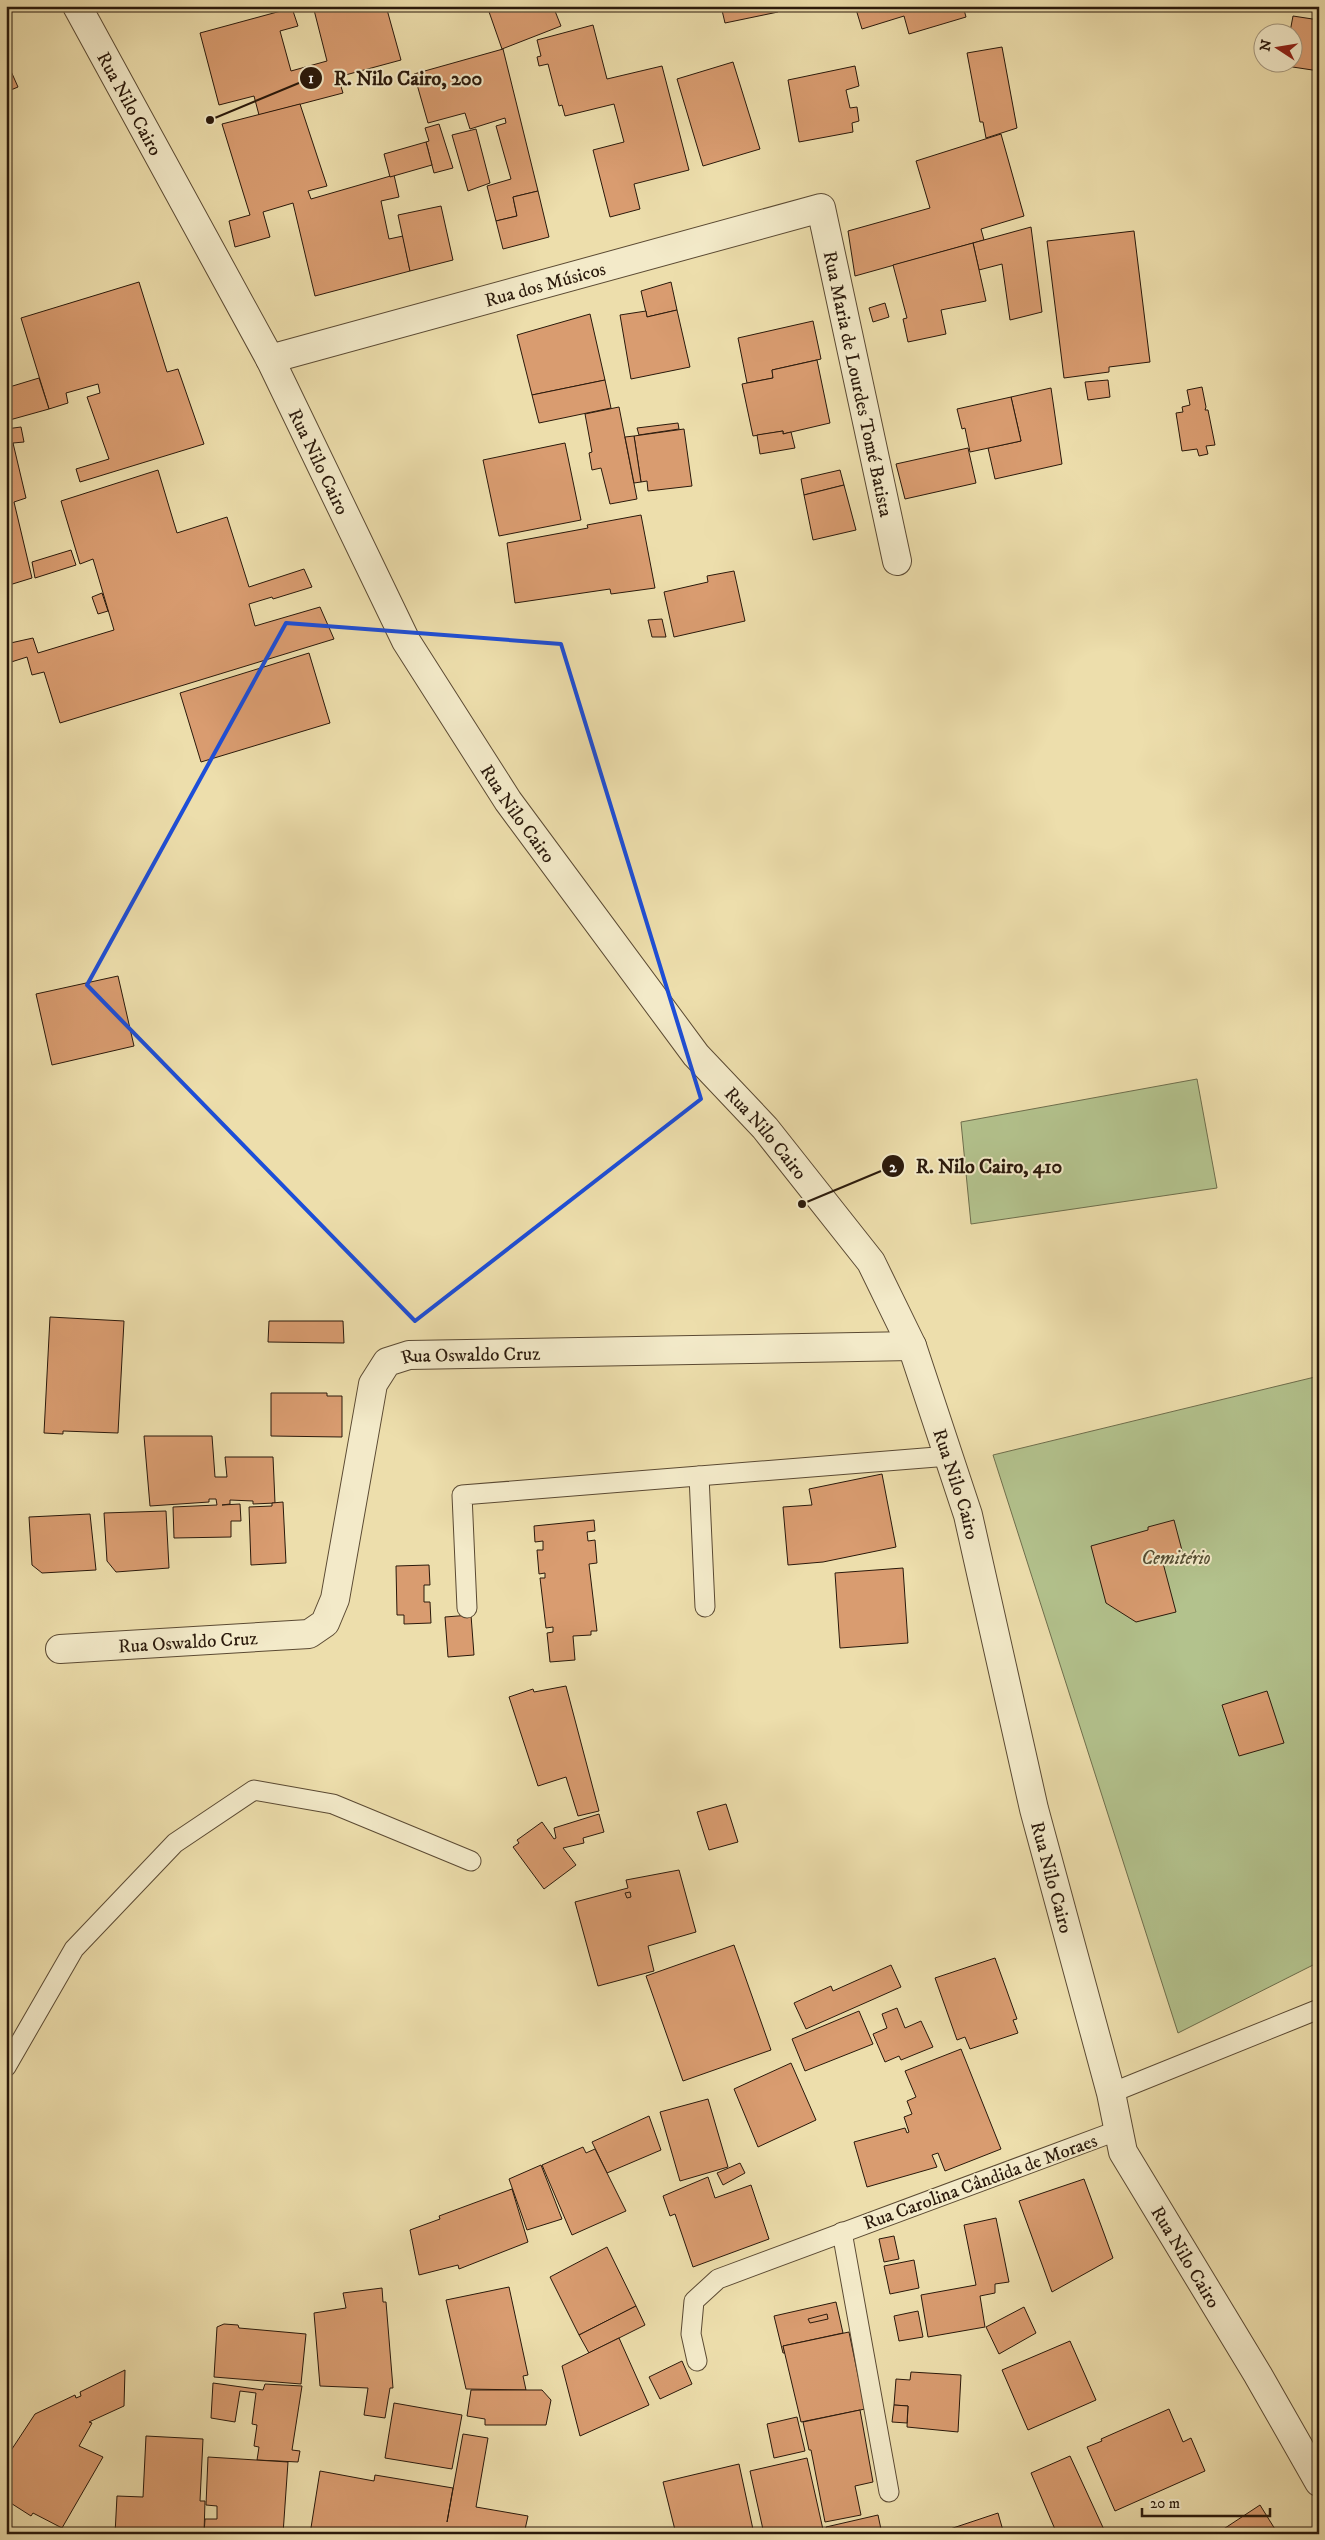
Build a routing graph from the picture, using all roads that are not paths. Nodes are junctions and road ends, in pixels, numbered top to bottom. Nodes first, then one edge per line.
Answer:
1 (77, 6) edge
2 (821, 208) joint
3 (270, 359) junction
4 (897, 561) dead end
5 (912, 1346) junction
6 (949, 1456) junction
7 (699, 1476) junction
8 (705, 1607) dead end
9 (467, 1608) dead end
10 (60, 1649) dead end
11 (471, 1861) dead end
12 (1319, 2009) edge
13 (6, 2067) edge
14 (1111, 2093) junction
15 (1119, 2130) junction
16 (842, 2232) junction
17 (697, 2360) dead end
18 (1319, 2482) edge
19 (890, 2492) dead end

1 - 3 street, Rua Nilo Cairo
2 - 3 street, Rua dos Músicos
2 - 4 street, Rua Maria de Lourdes Tomé Batista
3 - 5 street, Rua Nilo Cairo
5 - 6 street, Rua Nilo Cairo
5 - 10 street, Rua Oswaldo Cruz
6 - 7 lane
6 - 14 street, Rua Nilo Cairo
7 - 8 lane
7 - 9 lane
11 - 13 lane
12 - 14 lane
14 - 15 street, Rua Nilo Cairo
15 - 16 lane, Rua Carolina Cândida de Moraes
15 - 18 street, Rua Nilo Cairo
16 - 17 lane, Rua Carolina Cândida de Moraes
16 - 19 lane, Rua Carolina Cândida de Moraes

